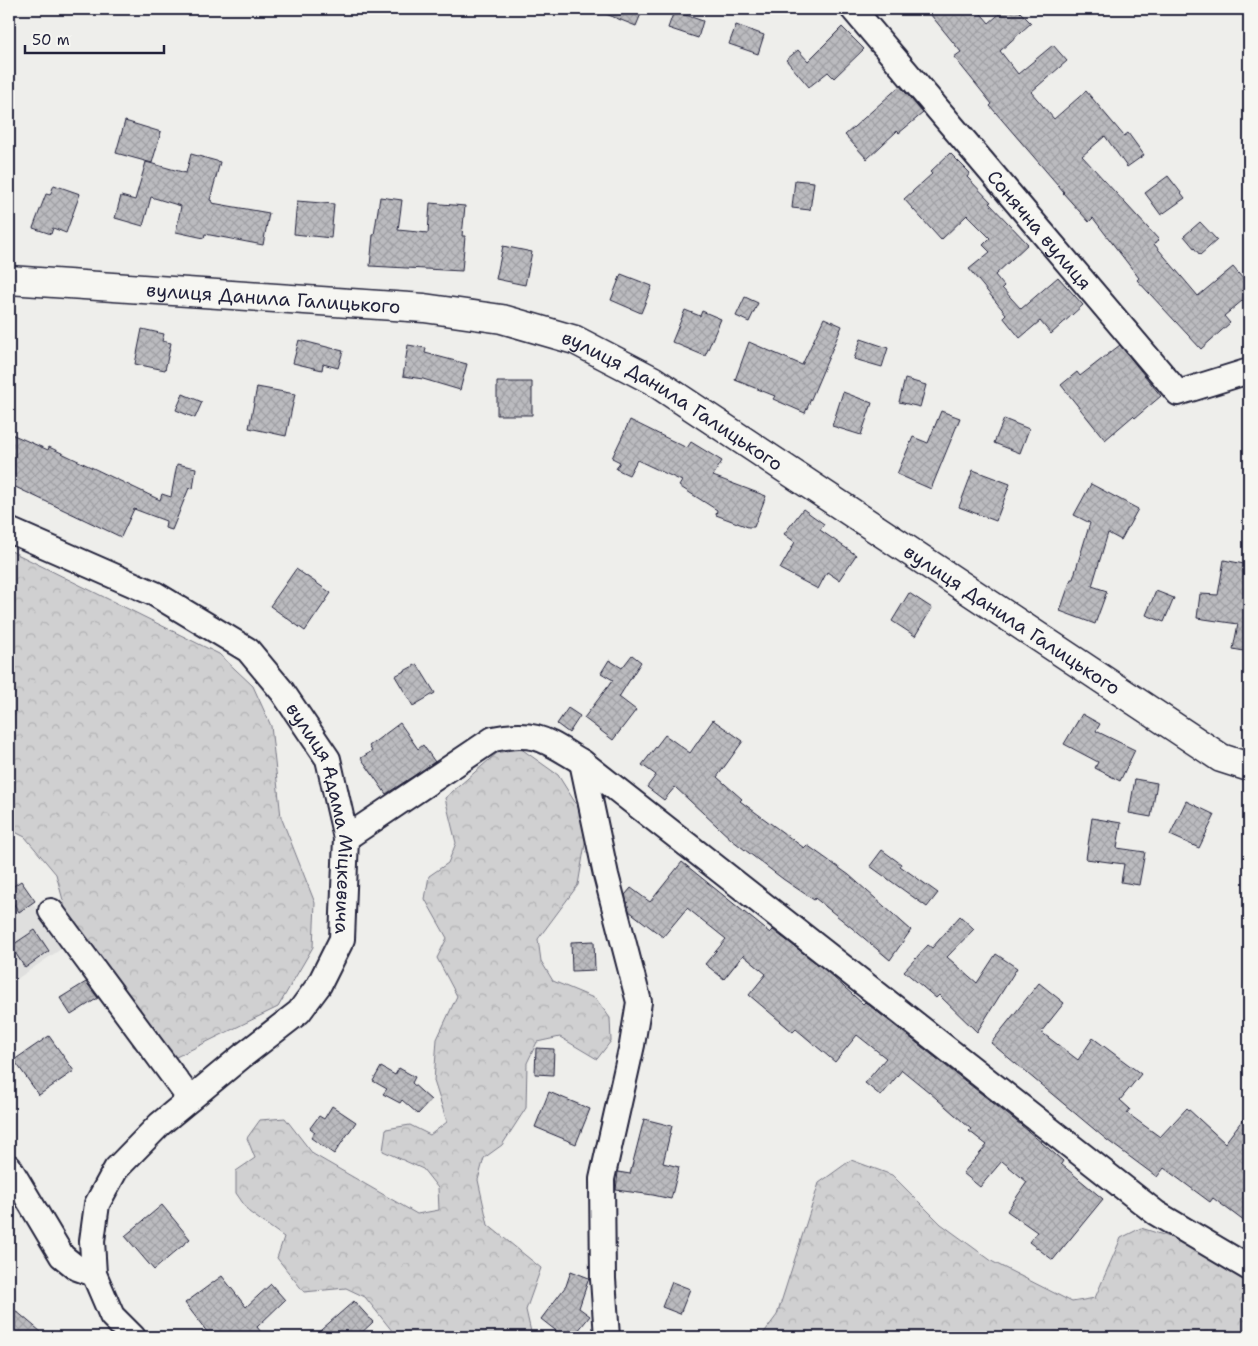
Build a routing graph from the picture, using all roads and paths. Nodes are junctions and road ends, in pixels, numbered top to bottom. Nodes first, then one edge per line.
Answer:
1 (853, 9) edge
2 (9, 280) edge
3 (1249, 371) edge
4 (9, 530) edge
5 (582, 762) junction
6 (1249, 767) edge
7 (346, 838) junction
8 (51, 911) dead end
9 (190, 1099) junction
10 (9, 1166) edge
11 (1249, 1268) edge
12 (94, 1274) junction
13 (133, 1337) edge
14 (607, 1337) edge

1 - 3 street, Сонячна вулиця
2 - 6 main road, вулиця Данила Галицького
4 - 7 street, вулиця Адама Міцкевича
5 - 7 street
5 - 11 street
5 - 14 street
7 - 9 street, вулиця Адама Міцкевича
8 - 9 street
9 - 12 street, вулиця Адама Міцкевича
10 - 12 street
12 - 13 street, вулиця Адама Міцкевича

